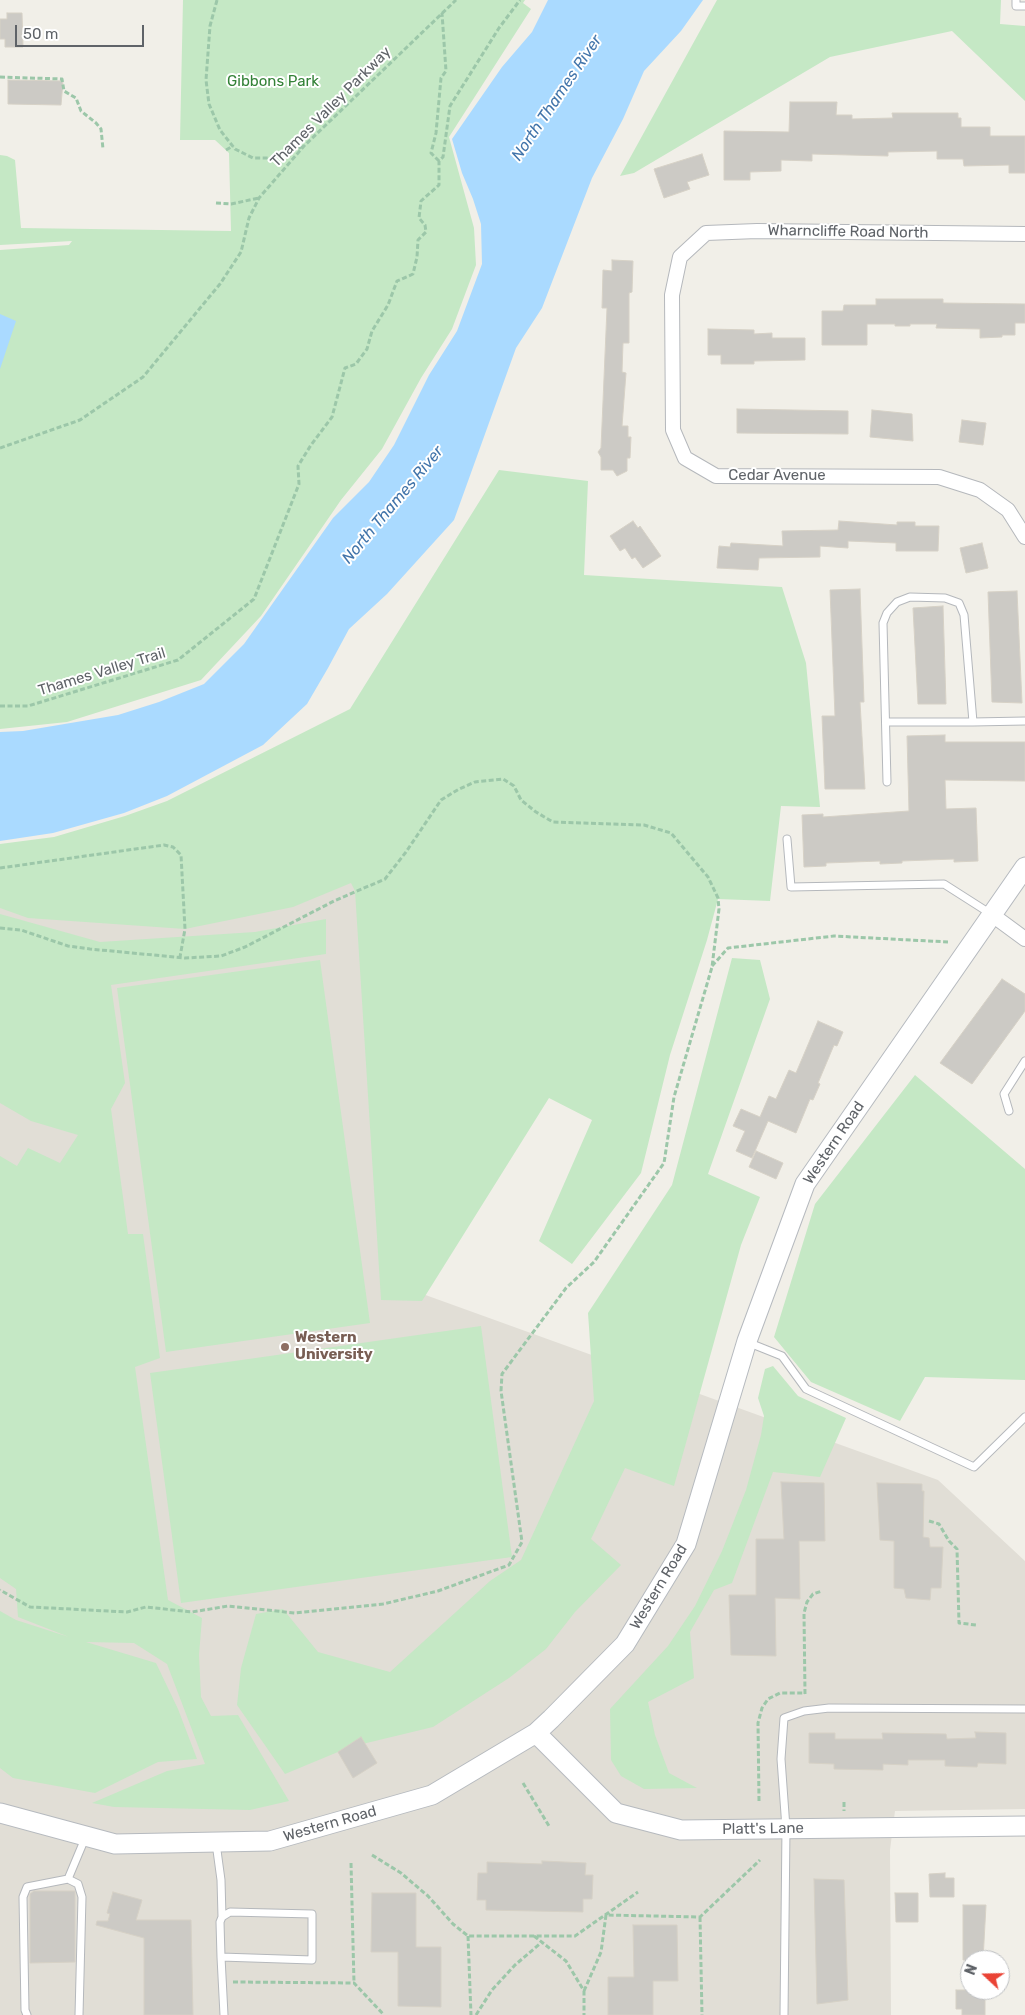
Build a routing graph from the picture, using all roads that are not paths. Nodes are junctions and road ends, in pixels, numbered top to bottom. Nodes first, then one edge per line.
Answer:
1 (1016, 0) edge
2 (1025, 6) edge
3 (1025, 234) edge
4 (680, 257) joint
5 (1025, 537) edge
6 (1025, 721) edge
7 (887, 722) junction
8 (972, 722) junction
9 (887, 782) dead end
10 (786, 839) dead end
11 (1025, 867) edge
12 (991, 914) junction
13 (1025, 939) edge
14 (1025, 1061) edge
15 (1009, 1111) dead end
16 (747, 1341) junction
17 (1025, 1417) edge
18 (1025, 1709) edge
19 (536, 1733) junction
20 (0, 1814) edge
21 (1025, 1826) edge
22 (786, 1828) junction
23 (86, 1836) junction
24 (216, 1842) junction
25 (68, 1879) junction
26 (222, 1917) junction
27 (221, 1957) junction
28 (27, 2015) edge
29 (79, 2015) edge
30 (224, 2015) edge
31 (784, 2015) edge

1 - 2 lane
3 - 4 street, Wharncliffe Road North
4 - 5 street, Cedar Avenue
6 - 8 lane
7 - 8 lane
7 - 8 lane
7 - 9 lane
10 - 12 lane
11 - 12 main road, Western Road
12 - 13 street
12 - 16 main road, Western Road
14 - 15 lane
16 - 17 lane
16 - 19 main road, Western Road
18 - 22 lane
19 - 22 main road, Platt's Lane
19 - 24 main road, Western Road
20 - 23 main road, Western Road
21 - 22 main road, Platt's Lane
22 - 31 lane
23 - 24 main road, Western Road
23 - 25 lane
24 - 26 lane
25 - 28 lane
25 - 29 lane
26 - 27 lane
26 - 27 lane
27 - 30 lane

